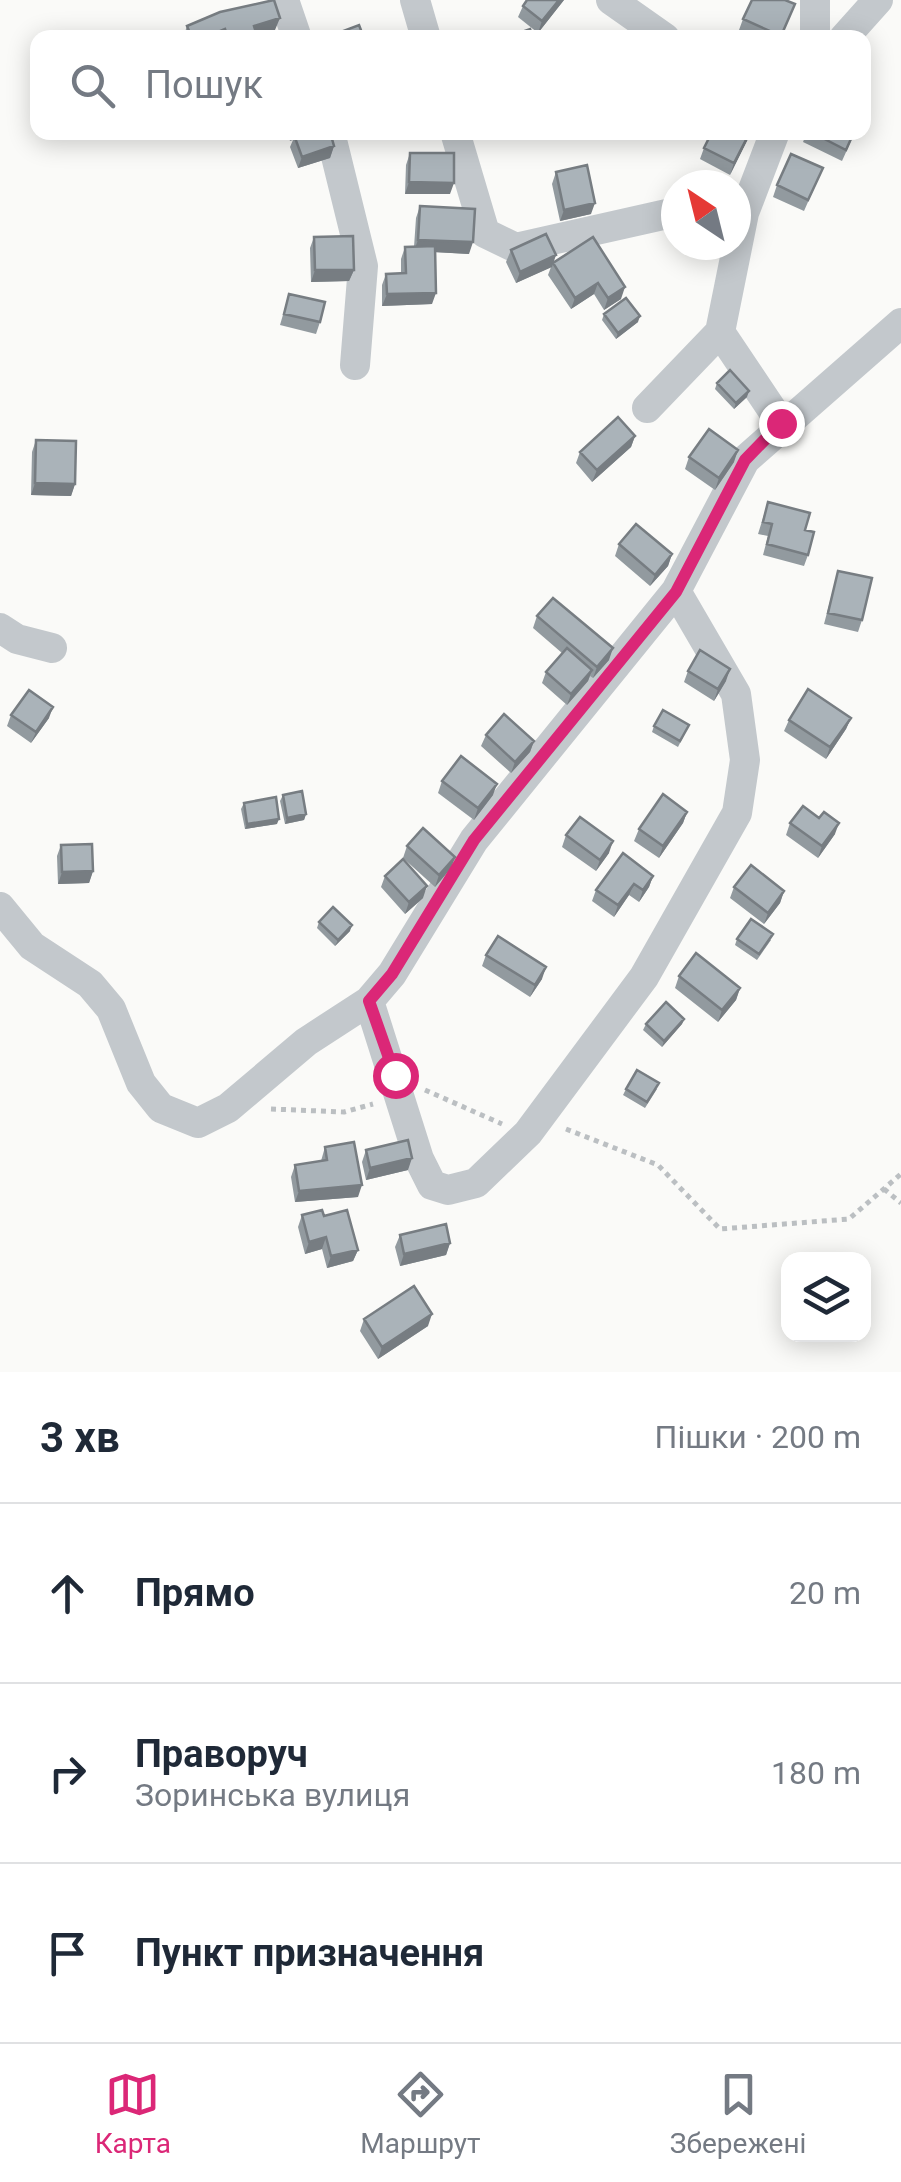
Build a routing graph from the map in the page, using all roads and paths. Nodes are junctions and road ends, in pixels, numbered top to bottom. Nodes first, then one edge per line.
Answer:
1 (284, 0) edge
2 (414, 0) edge
3 (610, 0) edge
4 (814, 0) edge
5 (878, 0) edge
6 (294, 30) edge
7 (423, 30) edge
8 (653, 30) edge
9 (814, 30) edge
10 (851, 30) edge
11 (332, 140) edge
12 (457, 140) edge
13 (772, 140) edge
14 (751, 188) edge
15 (661, 215) edge
16 (732, 260) edge
17 (901, 322) edge
18 (720, 332) junction
19 (354, 365) dead end
20 (647, 408) dead end
21 (781, 423) junction
22 (676, 592) junction
23 (0, 628) edge
24 (52, 648) dead end
25 (0, 907) edge
26 (369, 1001) junction
27 (398, 1087) junction
28 (228, 1108) junction
29 (528, 1133) junction
30 (901, 1174) edge
31 (884, 1189) junction
32 (901, 1203) edge

1 - 6 street
2 - 7 street
3 - 8 street
4 - 9 street
5 - 10 street
11 - 19 street
12 - 15 street
13 - 14 street
16 - 18 street
17 - 21 street
18 - 20 street
18 - 21 street
21 - 22 street
22 - 26 street
22 - 29 street
23 - 24 street
25 - 28 street
26 - 27 street
26 - 28 street
27 - 28 path
27 - 29 path
27 - 29 street
29 - 31 path
30 - 31 path
31 - 32 path

